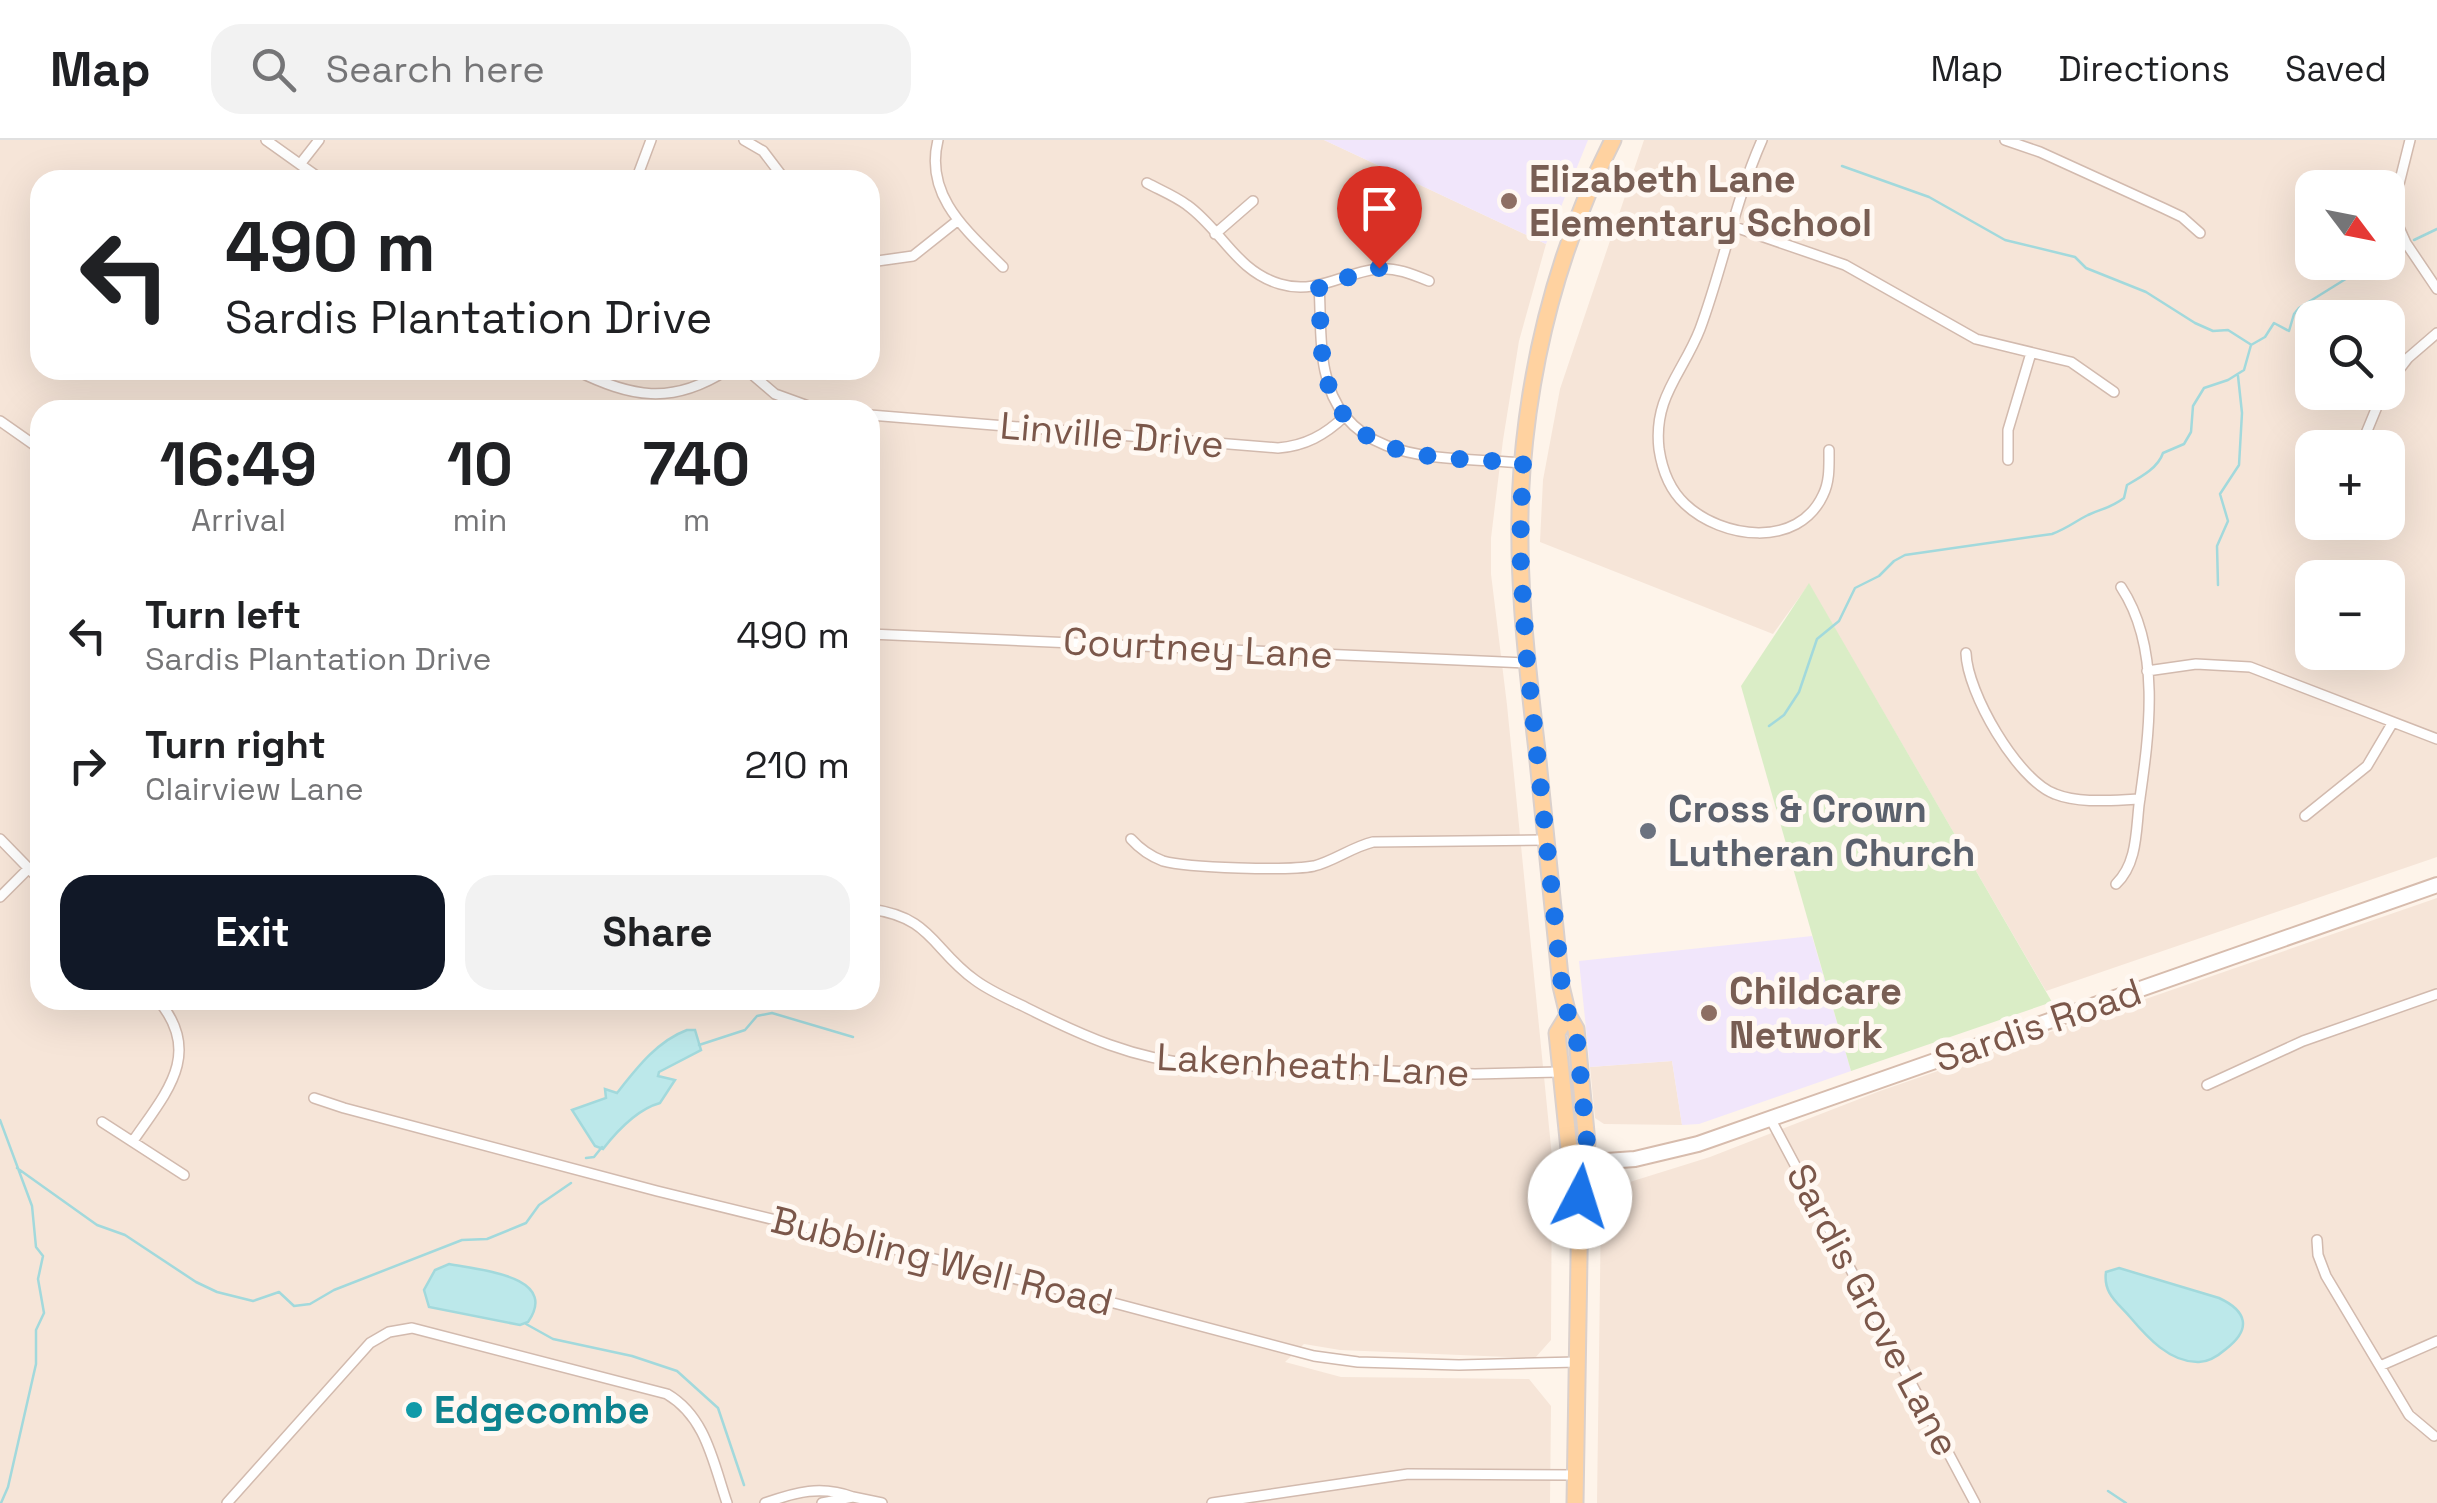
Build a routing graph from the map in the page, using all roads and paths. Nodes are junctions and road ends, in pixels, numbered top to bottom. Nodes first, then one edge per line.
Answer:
1 (266, 140) edge
2 (319, 140) edge
3 (651, 140) edge
4 (744, 140) edge
5 (938, 140) edge
6 (1613, 140) edge
7 (1762, 140) edge
8 (2005, 140) edge
9 (2410, 140) edge
10 (301, 162) junction
11 (310, 170) edge
12 (640, 170) edge
13 (777, 170) edge
14 (1147, 183) dead end
15 (1253, 201) dead end
16 (958, 220) junction
17 (1732, 226) junction
18 (2200, 233) dead end
19 (1215, 234) junction
20 (880, 261) edge
21 (1003, 267) dead end
22 (1429, 281) dead end
23 (1319, 286) junction
24 (2437, 289) edge
25 (2437, 333) edge
26 (2031, 353) junction
27 (2405, 362) edge
28 (599, 380) edge
29 (707, 380) edge
30 (759, 380) edge
31 (2114, 392) dead end
32 (792, 400) edge
33 (880, 416) edge
34 (1345, 416) junction
35 (0, 420) edge
36 (30, 442) edge
37 (1830, 450) dead end
38 (2008, 460) dead end
39 (1523, 463) junction
40 (2121, 587) dead end
41 (880, 634) edge
42 (1966, 654) dead end
43 (1527, 664) junction
44 (2147, 671) junction
45 (2393, 722) junction
46 (2437, 739) edge
47 (2140, 800) junction
48 (2305, 816) dead end
49 (0, 839) edge
50 (1131, 839) dead end
51 (1546, 840) junction
52 (29, 868) joint
53 (2116, 884) dead end
54 (2437, 885) edge
55 (0, 897) edge
56 (880, 912) edge
57 (2437, 994) edge
58 (166, 1010) edge
59 (1568, 1014) junction
60 (1560, 1072) junction
61 (2208, 1085) dead end
62 (314, 1098) dead end
63 (1770, 1118) junction
64 (102, 1122) dead end
65 (133, 1141) junction
66 (1577, 1164) junction
67 (184, 1175) dead end
68 (2317, 1240) dead end
69 (2437, 1341) edge
70 (1577, 1362) junction
71 (2380, 1366) junction
72 (2434, 1436) dead end
73 (1576, 1475) junction
74 (853, 1497) junction
75 (227, 1503) edge
76 (727, 1503) edge
77 (765, 1503) edge
78 (822, 1503) edge
79 (882, 1503) edge
80 (1212, 1503) edge
81 (1575, 1503) edge
82 (1975, 1503) edge

1 - 10 street
2 - 10 street
3 - 12 street
4 - 13 street
5 - 16 street
6 - 39 main road
7 - 17 street
8 - 18 street
9 - 24 street
10 - 11 street
14 - 19 street
15 - 19 street
16 - 20 street
16 - 21 street
17 - 26 street
17 - 37 street
19 - 23 street
22 - 23 street
23 - 34 street
25 - 27 street
26 - 31 street
26 - 38 street
28 - 29 street
30 - 32 street
33 - 34 street, Linville Drive
34 - 39 street
35 - 36 street
39 - 43 main road
40 - 44 street
41 - 43 street, Courtney Lane
42 - 47 street
43 - 51 main road
44 - 45 street
44 - 47 street
45 - 46 street
45 - 48 street
47 - 53 street
49 - 52 street
50 - 51 street
51 - 59 main road
52 - 55 street
54 - 63 main road, Sardis Road
56 - 60 street, Lakenheath Lane
57 - 61 street
58 - 65 street
59 - 60 main road
59 - 66 main road
60 - 66 main road
62 - 70 street, Bubbling Well Road
63 - 66 main road, Sardis Road
63 - 82 street, Sardis Grove Lane
64 - 65 street
65 - 67 street
66 - 70 main road
68 - 71 street
69 - 71 street
70 - 73 main road
71 - 72 street
73 - 80 street
73 - 81 main road
74 - 77 street
74 - 78 street
74 - 79 street
75 - 76 street

